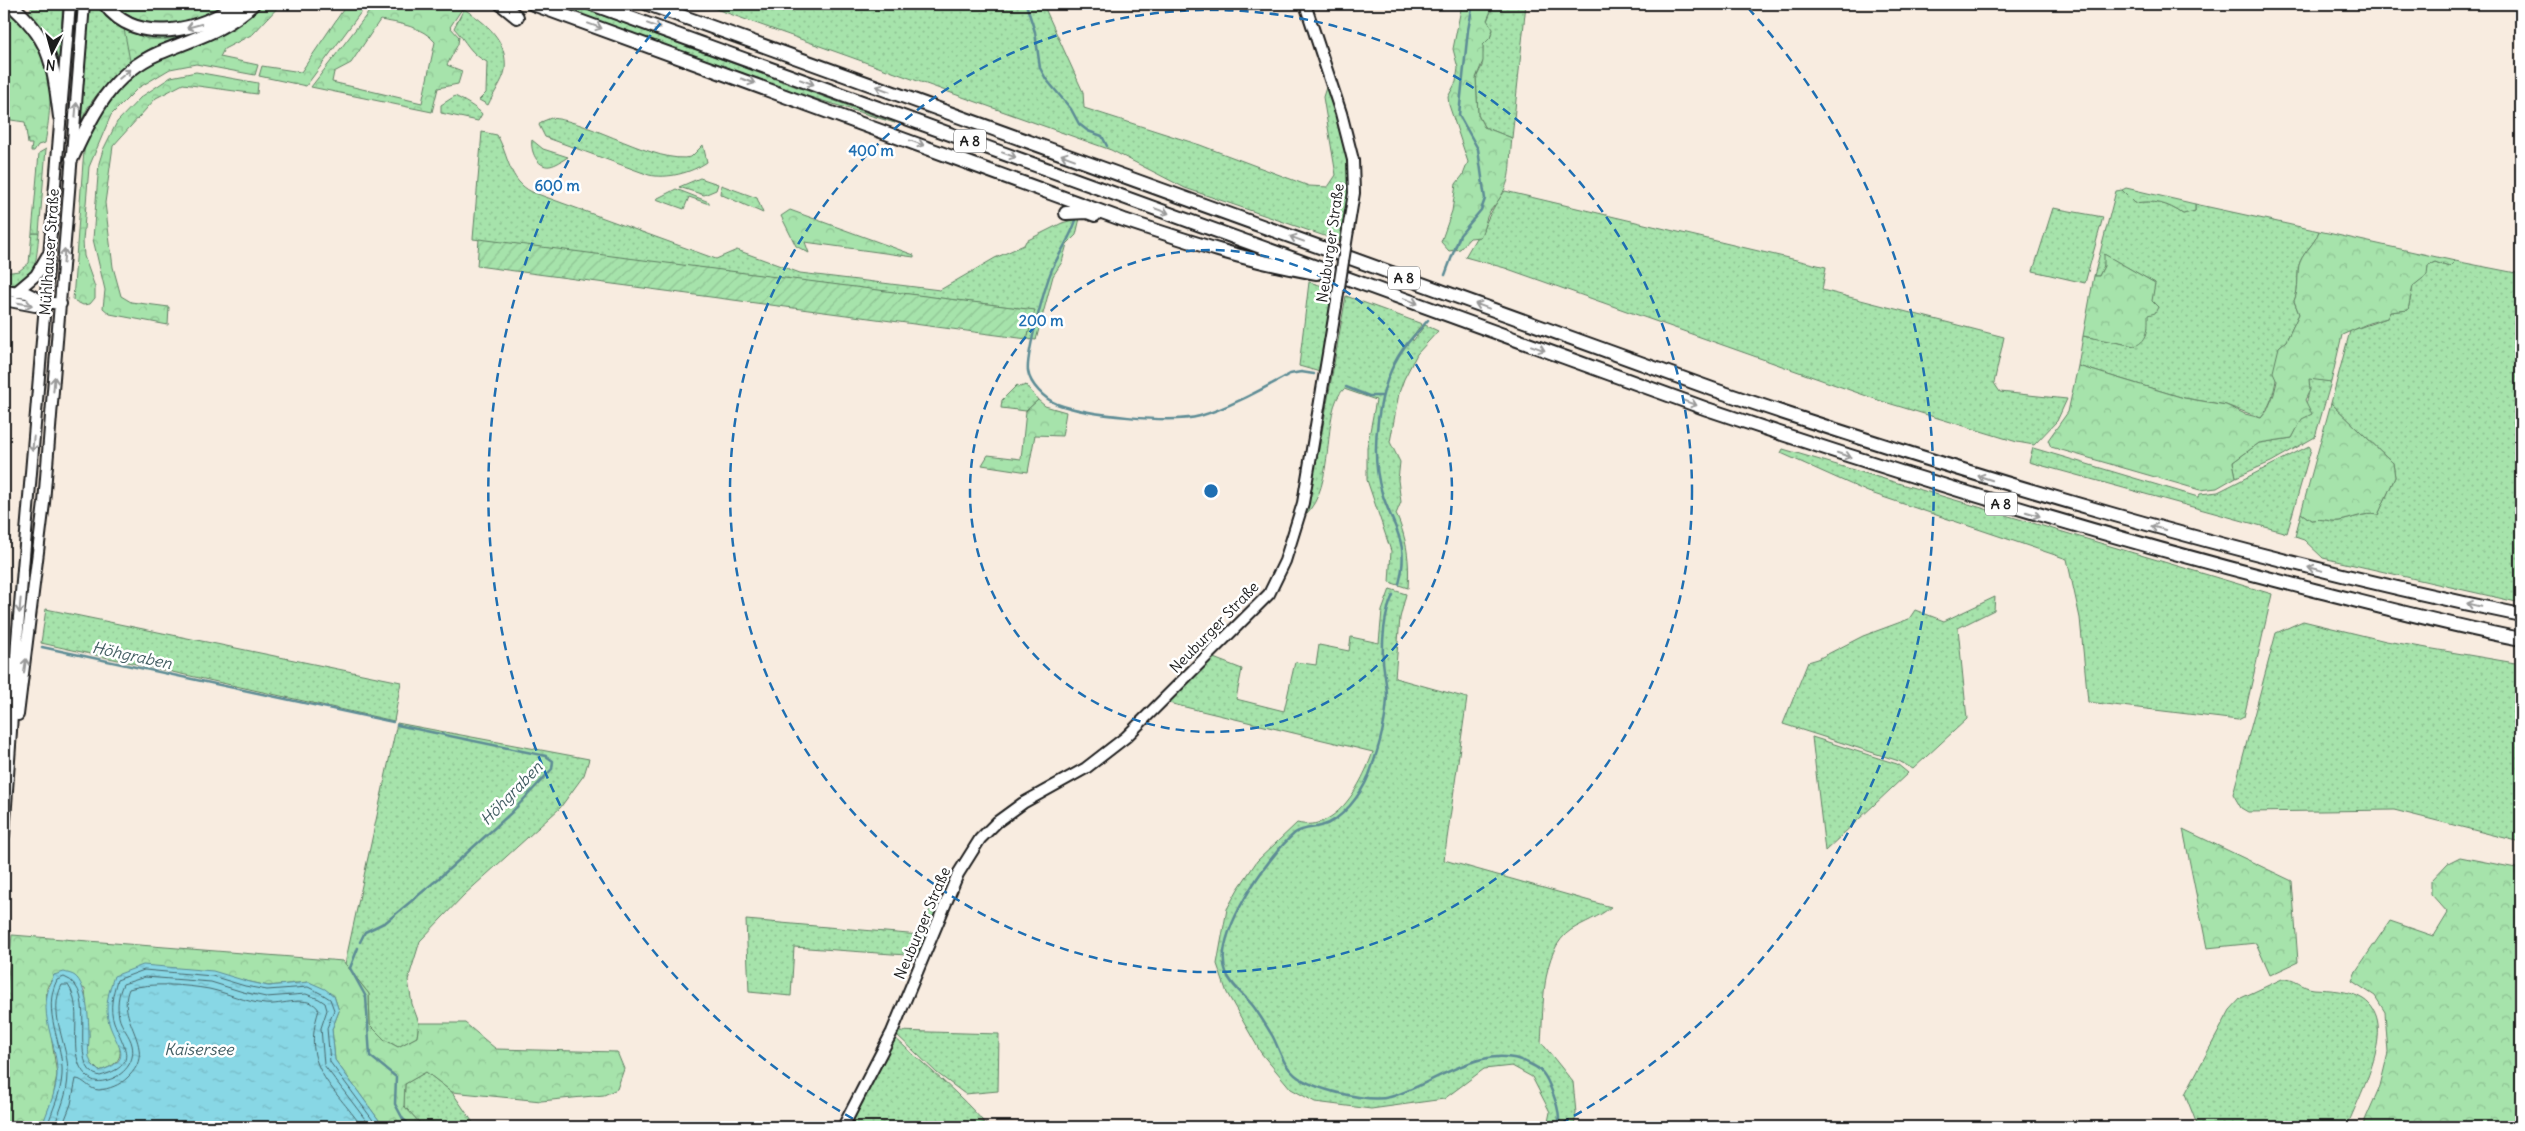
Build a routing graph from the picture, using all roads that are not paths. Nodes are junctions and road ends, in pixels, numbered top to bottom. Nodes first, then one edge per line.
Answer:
1 (10, 4) edge
2 (70, 4) edge
3 (84, 4) edge
4 (105, 4) edge
5 (237, 4) edge
6 (253, 4) edge
7 (501, 4) edge
8 (533, 4) edge
9 (592, 4) edge
10 (648, 4) edge
11 (673, 4) edge
12 (1305, 4) edge
13 (517, 17) dead end
14 (745, 39) junction
15 (60, 117) junction
16 (72, 158) junction
17 (1066, 213) dead end
18 (1124, 220) junction
19 (49, 251) junction
20 (1349, 278) junction
21 (4, 290) edge
22 (16, 292) junction
23 (4, 300) edge
24 (45, 302) junction
25 (61, 304) junction
26 (2521, 616) edge
27 (2521, 639) edge
28 (8, 784) junction
29 (4, 835) edge
30 (843, 1127) edge

1 - 15 highway
2 - 15 main road, Mühlhauser Straße
16 -> 3 main road, Mühlhauser Straße
5 -> 4 highway
16 -> 6 highway
7 - 13 highway
8 -> 18 highway
9 -> 20 highway, A 8
10 - 14 highway, A 8
11 - 14 highway
12 - 30 main road, Neuburger Straße, bridge
26 -> 14 highway, A 8
15 - 19 main road, Mühlhauser Straße
25 -> 16 main road, Mühlhauser Straße
17 - 18 highway
18 - 20 highway
19 - 22 main road
19 - 24 main road, Mühlhauser Straße
20 -> 27 highway, A 8
21 - 22 main road, Mühlhauser Straße
22 - 24 main road, Mühlhauser Straße
23 -> 24 main road, Mühlhauser Straße
24 - 25 main road
24 -> 28 main road, Mühlhauser Straße
28 -> 25 main road, Mühlhauser Straße
28 - 29 main road

